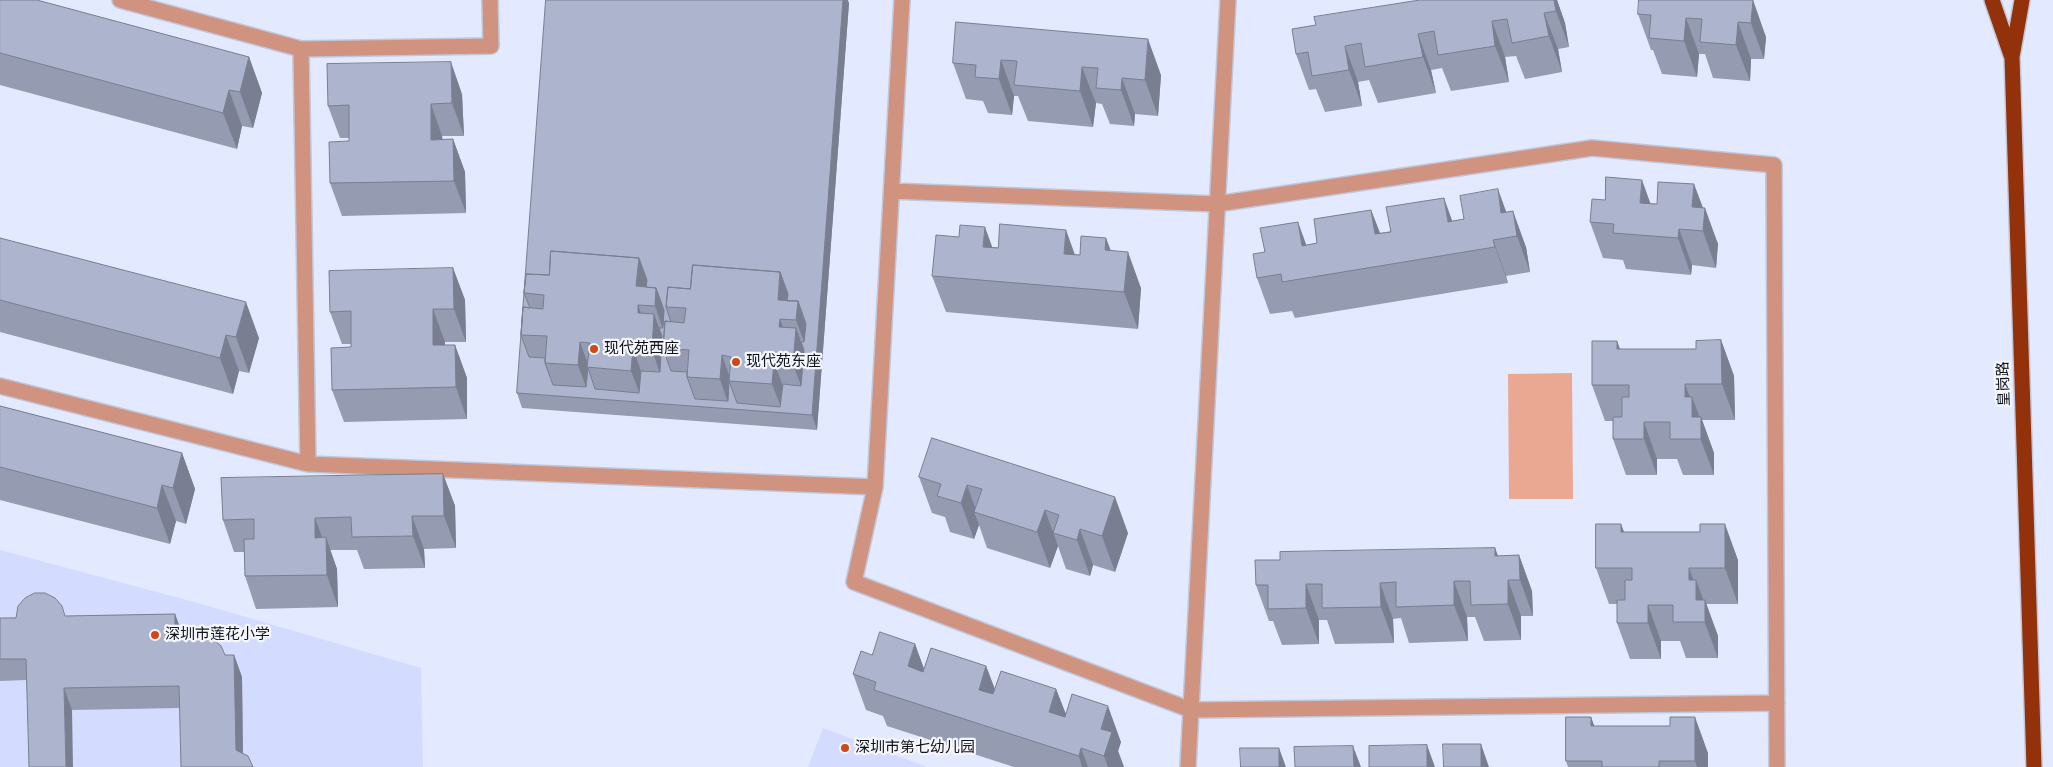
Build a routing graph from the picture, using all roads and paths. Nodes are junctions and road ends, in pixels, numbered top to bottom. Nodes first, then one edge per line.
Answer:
1 (120, 0) edge
2 (490, 0) edge
3 (902, 0) edge
4 (1228, 0) edge
5 (1992, 0) edge
6 (2022, 0) edge
7 (301, 49) junction
8 (2012, 57) junction
9 (892, 191) junction
10 (1217, 204) junction
11 (0, 386) edge
12 (308, 464) junction
13 (876, 487) junction
14 (1776, 703) junction
15 (1191, 710) junction
16 (1188, 767) edge
17 (1777, 767) edge
18 (2034, 767) edge

1 - 7 street
2 - 7 street
3 - 9 street
4 - 10 street
5 - 8 highway
6 - 8 highway, 皇岗路
7 - 12 street
8 - 18 highway, 皇岗路
9 - 10 street
9 - 13 street
10 - 14 street
10 - 15 street
11 - 12 street
12 - 13 street
13 - 15 street
14 - 15 street
14 - 17 street
15 - 16 street

